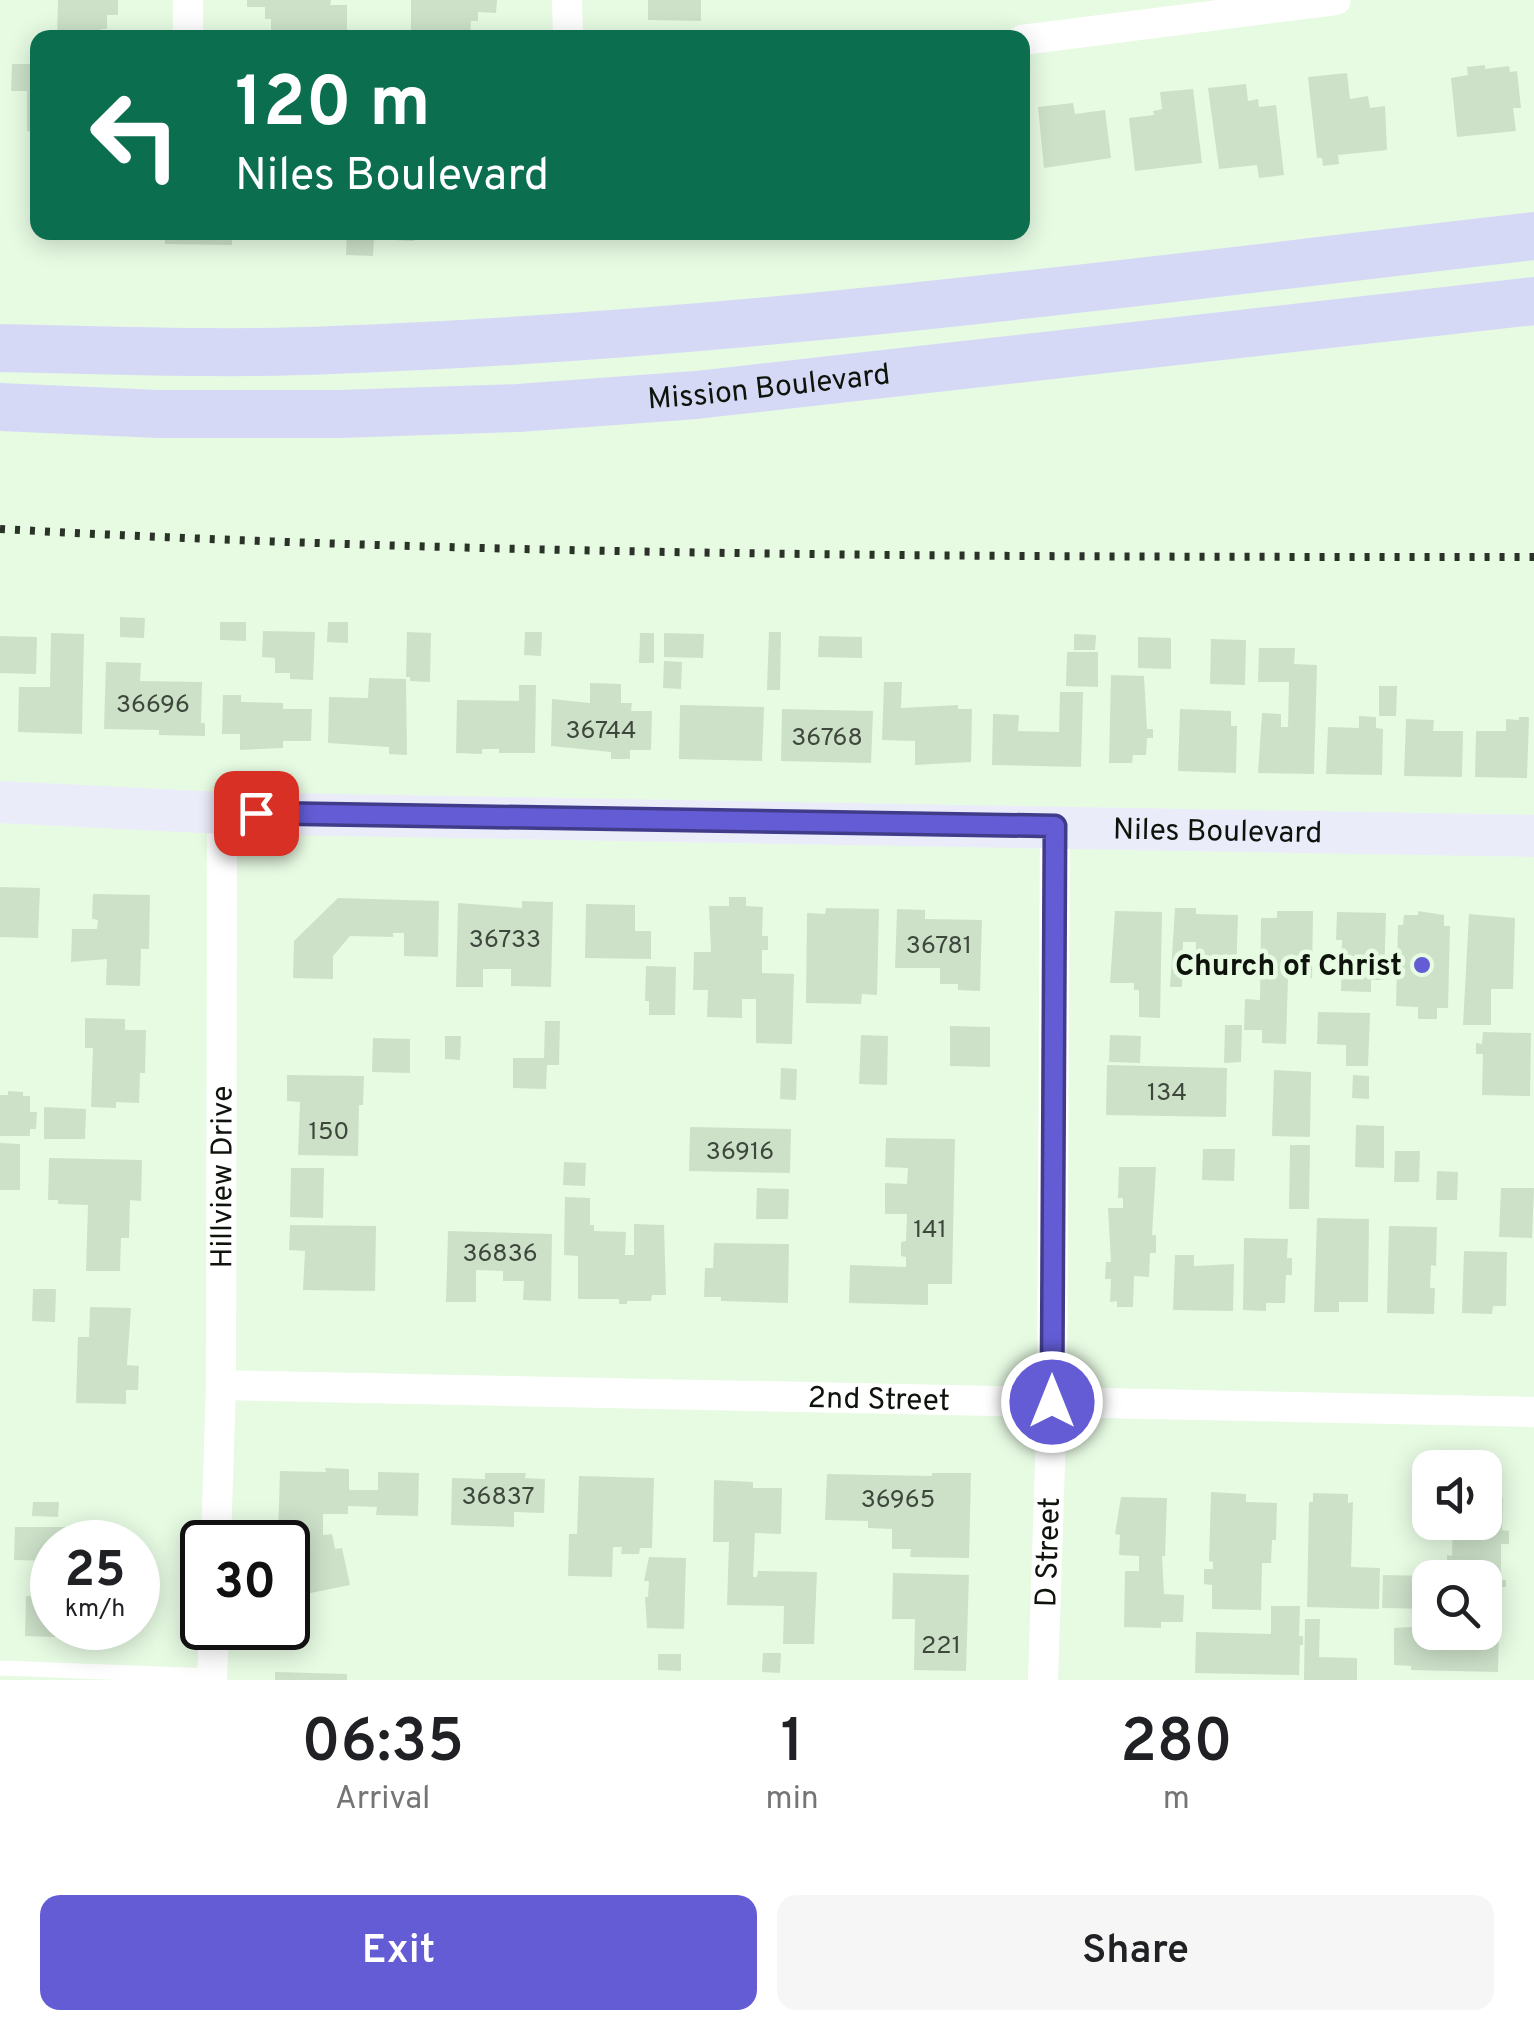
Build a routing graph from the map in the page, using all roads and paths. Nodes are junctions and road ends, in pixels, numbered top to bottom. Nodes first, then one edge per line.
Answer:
1 (188, 0) edge
2 (567, 0) edge
3 (1336, 0) edge
4 (188, 30) edge
5 (568, 30) edge
6 (1030, 39) edge
7 (1534, 236) edge
8 (1534, 302) edge
9 (0, 348) edge
10 (0, 407) edge
11 (0, 802) edge
12 (222, 812) junction
13 (1055, 826) junction
14 (1534, 836) edge
15 (221, 1386) junction
16 (1052, 1402) junction
17 (1534, 1412) edge
18 (217, 1520) edge
19 (213, 1650) edge
20 (0, 1668) edge
21 (212, 1678) edge
22 (1043, 1680) edge

1 - 4 street
2 - 5 street
3 - 6 street
7 - 9 main road, Mission Boulevard
8 - 10 main road, Mission Boulevard
11 - 12 main road, Niles Boulevard
12 - 13 main road, Niles Boulevard
12 - 15 street, Hillview Drive
13 - 14 main road, Niles Boulevard
13 - 16 street, D Street
15 - 16 street, 2nd Street
15 - 18 street, Hillview Drive
16 - 17 street, 2nd Street
16 - 22 street, D Street
19 - 21 street
20 - 21 lane

